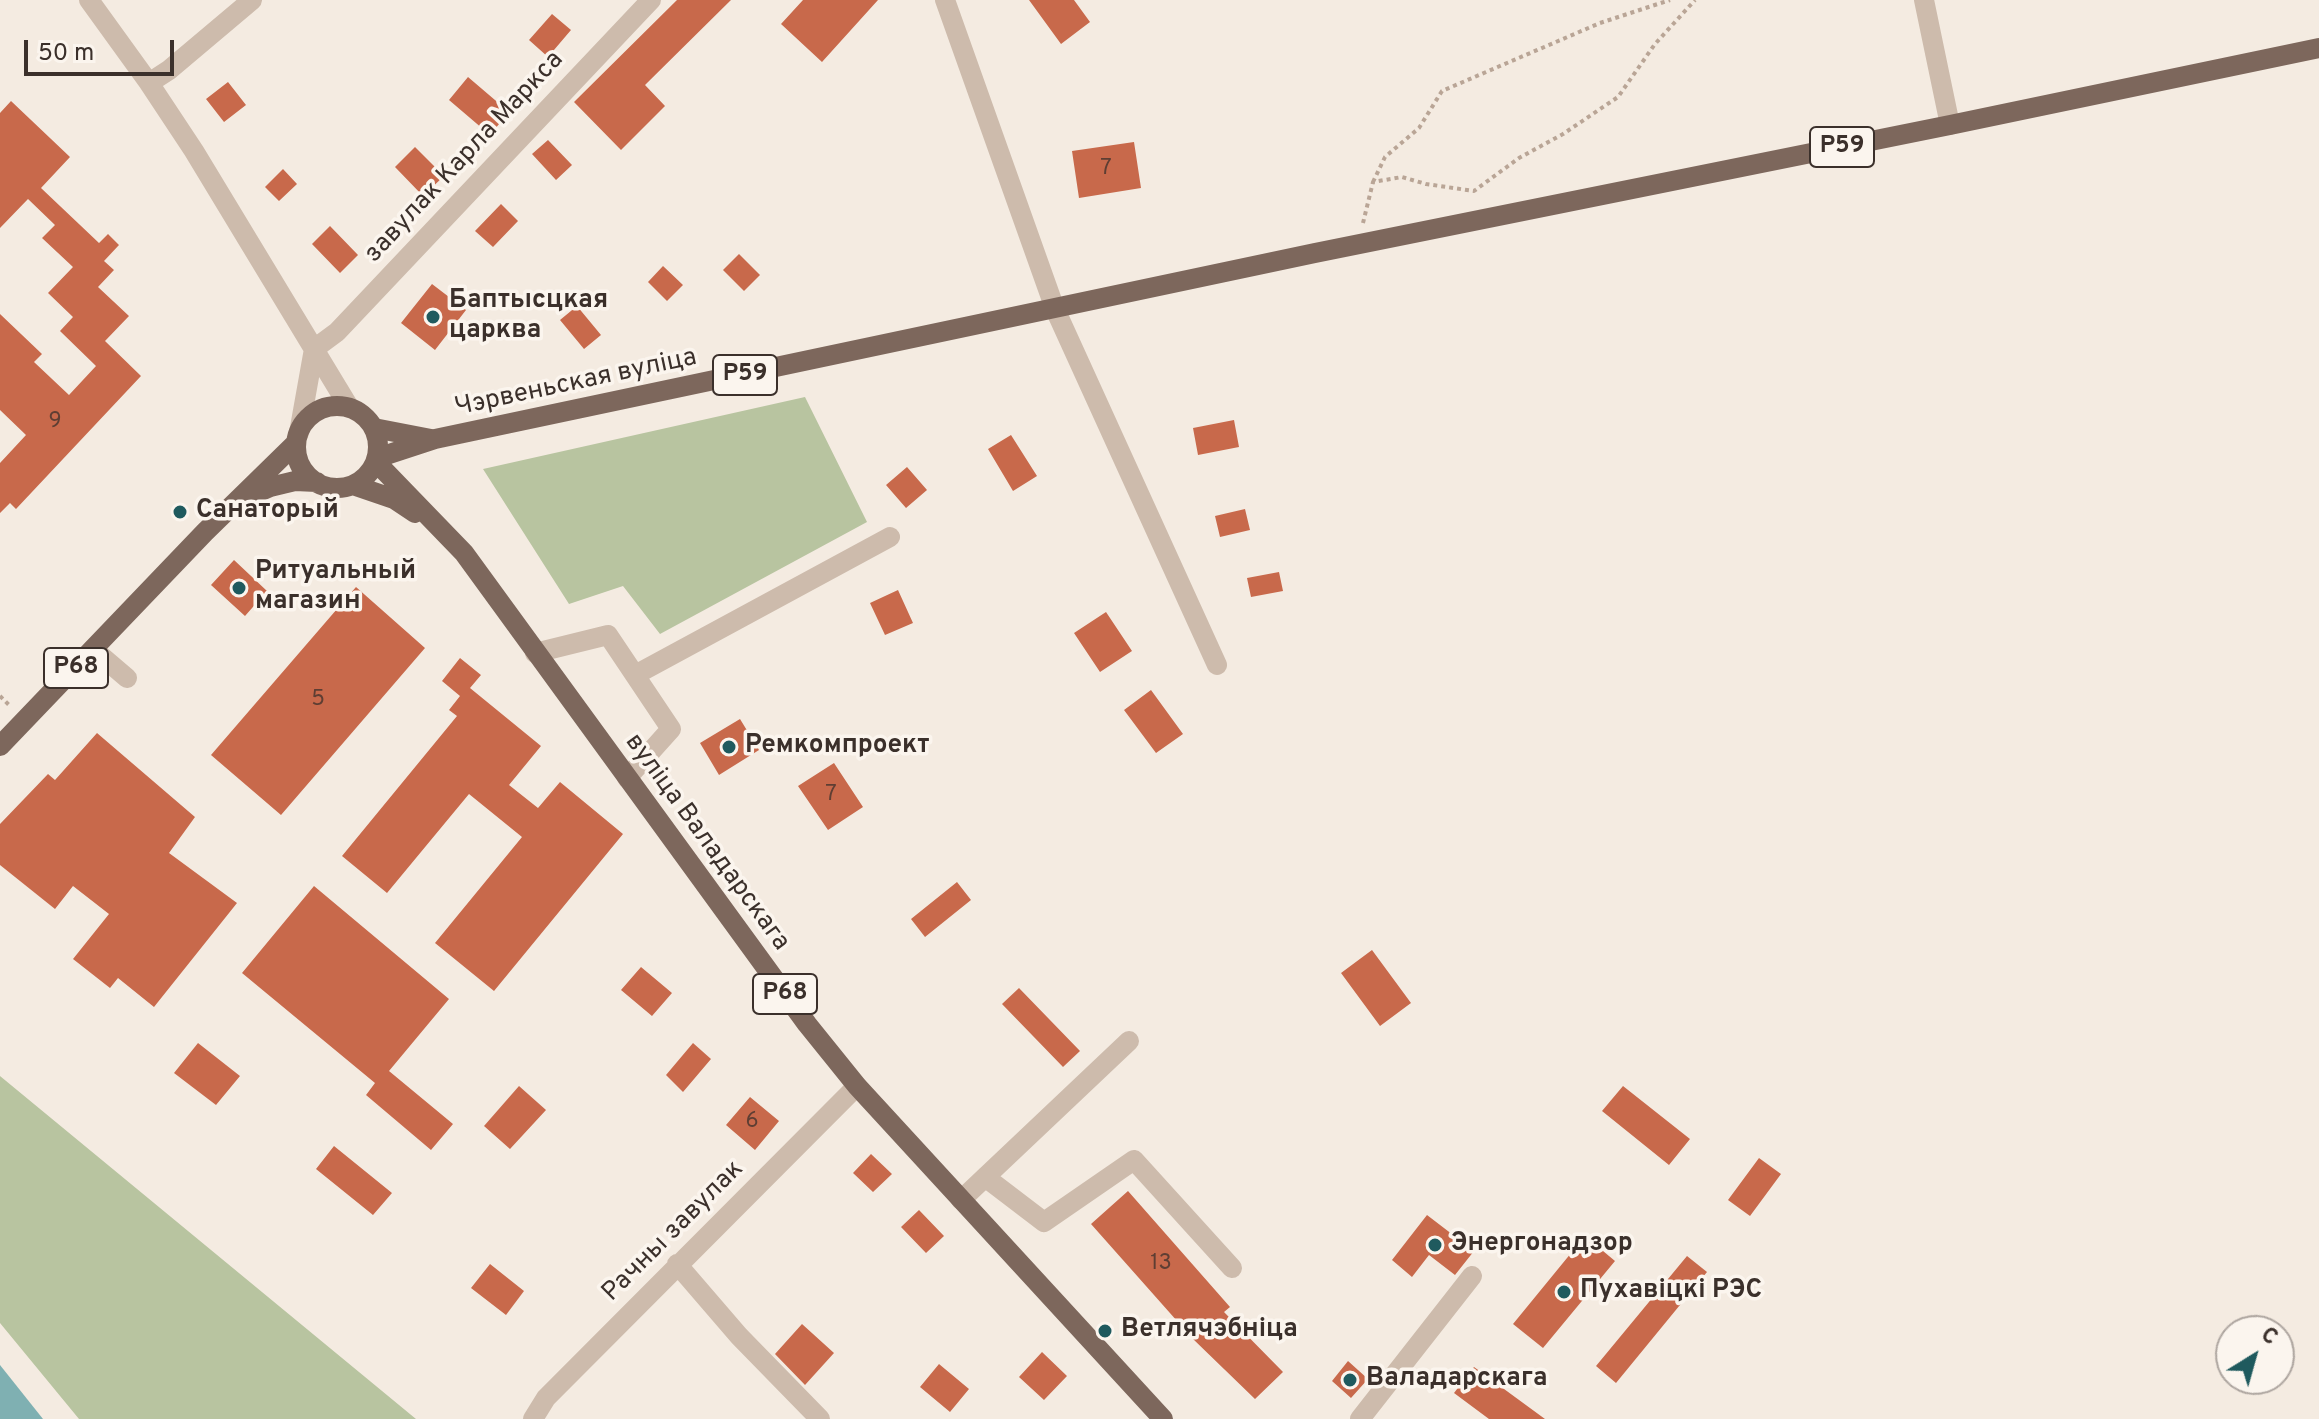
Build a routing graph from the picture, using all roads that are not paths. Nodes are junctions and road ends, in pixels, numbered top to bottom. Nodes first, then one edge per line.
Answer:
1 (89, 0) edge
2 (252, 0) edge
3 (651, 0) edge
4 (945, 0) edge
5 (1924, 0) edge
6 (2319, 48) edge
7 (149, 83) junction
8 (1950, 125) junction
9 (1055, 309) junction
10 (314, 349) junction
11 (349, 407) junction
12 (374, 428) junction
13 (298, 438) junction
14 (435, 439) junction
15 (376, 460) junction
16 (317, 482) junction
17 (353, 485) junction
18 (234, 503) junction
19 (448, 535) junction
20 (890, 537) dead end
21 (93, 649) junction
22 (535, 653) junction
23 (1217, 665) dead end
24 (635, 675) junction
25 (127, 678) dead end
26 (0, 746) edge
27 (627, 778) junction
28 (1129, 1041) dead end
29 (857, 1086) junction
30 (985, 1177) junction
31 (961, 1200) junction
32 (677, 1264) junction
33 (1232, 1268) dead end
34 (1472, 1276) dead end
35 (533, 1419) edge
36 (820, 1419) edge
37 (1163, 1419) edge
38 (1360, 1419) edge

1 - 7 street
2 - 7 street
3 - 10 street, завулак Карла Маркса
4 - 9 street
5 - 8 street
6 - 8 main road, Р59
7 - 10 street
8 - 9 main road, Р59
9 - 14 main road, Чэрвеньская вуліца / Р59
9 - 23 street
10 - 11 street
10 - 13 street
11 - 12 main road
11 - 13 main road, Р68
12 - 14 main road, Чэрвеньская вуліца / Р59
12 - 15 main road
13 - 16 main road
13 - 18 main road, Р68
14 - 15 main road, Чэрвеньская вуліца / Р59
15 - 17 main road
15 - 19 main road, вуліца Валадарскага / Р68
16 - 17 main road, Р68
16 - 18 main road, Р68
17 - 19 main road, вуліца Валадарскага / Р68
18 - 21 main road, Р68
19 - 22 main road, вуліца Валадарскага / Р68
20 - 24 street
21 - 25 street
21 - 26 main road, Р68
22 - 24 street
22 - 27 main road, вуліца Валадарскага / Р68
24 - 27 street
27 - 29 main road, вуліца Валадарскага / Р68
28 - 30 street
29 - 31 main road, вуліца Валадарскага / Р68
29 - 32 street, Рачны завулак
30 - 31 street
30 - 33 street
31 - 37 main road, вуліца Валадарскага / Р68
32 - 35 street, Рачны завулак
32 - 36 street
34 - 38 street

